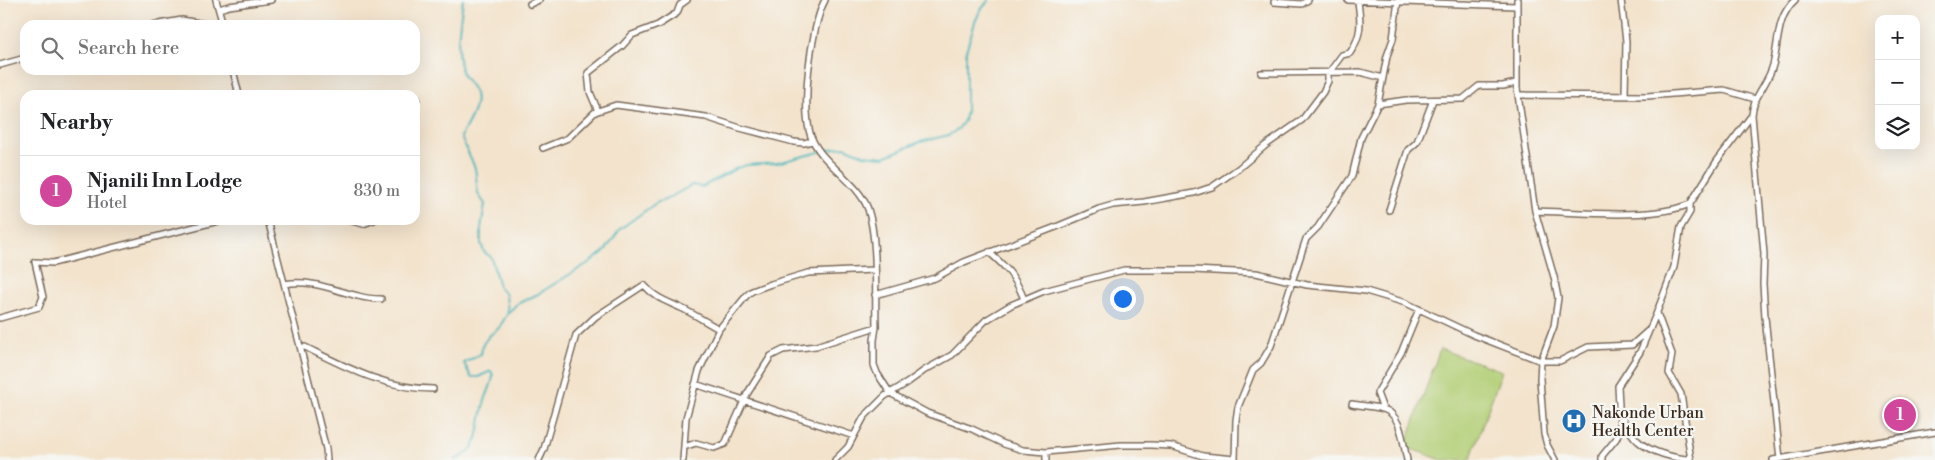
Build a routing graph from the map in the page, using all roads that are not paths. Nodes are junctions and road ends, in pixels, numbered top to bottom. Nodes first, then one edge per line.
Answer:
1 (216, 0) edge
2 (271, 0) edge
3 (539, 0) edge
4 (687, 0) edge
5 (825, 0) edge
6 (1308, 0) edge
7 (1348, 0) edge
8 (1517, 0) edge
9 (1622, 0) edge
10 (1794, 0) edge
11 (1397, 1) edge
12 (1274, 2) dead end
13 (1358, 2) junction
14 (530, 4) dead end
15 (1516, 6) junction
16 (219, 10) junction
17 (222, 20) edge
18 (20, 59) edge
19 (0, 65) edge
20 (1261, 73) dead end
21 (1328, 74) junction
22 (234, 75) edge
23 (1383, 78) junction
24 (1516, 83) junction
25 (238, 90) edge
26 (1518, 95) junction
27 (1625, 95) junction
28 (1755, 99) junction
29 (1433, 100) junction
30 (1378, 104) junction
31 (598, 111) junction
32 (1752, 116) junction
33 (812, 141) junction
34 (543, 148) dead end
35 (1690, 204) junction
36 (1389, 210) dead end
37 (1536, 211) junction
38 (202, 225) edge
39 (269, 225) edge
40 (989, 252) junction
41 (874, 270) junction
42 (1293, 282) junction
43 (285, 284) junction
44 (875, 295) junction
45 (381, 299) dead end
46 (1024, 299) junction
47 (1419, 309) junction
48 (1657, 312) junction
49 (0, 318) edge
50 (876, 327) junction
51 (719, 329) junction
52 (1650, 329) junction
53 (301, 347) junction
54 (1541, 361) junction
55 (695, 384) junction
56 (432, 389) dead end
57 (890, 393) junction
58 (744, 400) junction
59 (1352, 404) dead end
60 (1383, 409) junction
61 (1619, 411) junction
62 (1935, 432) edge
63 (854, 436) junction
64 (684, 447) junction
65 (1046, 452) junction
66 (1780, 459) edge
67 (327, 460) edge
68 (539, 460) edge
69 (683, 460) edge
70 (835, 460) edge
71 (1046, 460) edge
72 (1235, 460) edge
73 (1407, 460) edge
74 (1555, 460) edge
75 (1602, 460) edge
76 (1691, 460) edge
77 (1773, 460) edge

1 - 16 street
2 - 16 street
3 - 14 street
4 - 31 street
5 - 33 street
6 - 12 street
7 - 13 street
8 - 15 street
9 - 27 street
10 - 28 street
11 - 13 street
11 - 15 street
11 - 23 street
13 - 21 street
15 - 24 street
16 - 17 street
18 - 19 street
20 - 21 street
21 - 23 street
21 - 40 street
22 - 25 street
23 - 30 street
24 - 26 street
24 - 29 street
26 - 27 street
26 - 37 street
27 - 28 street
28 - 32 street
29 - 30 street
29 - 36 street
30 - 42 street
31 - 33 street
31 - 34 street
32 - 35 street
32 - 66 street
33 - 41 street
35 - 37 street
35 - 48 street
37 - 54 street
38 - 49 street
39 - 43 street
40 - 44 street
40 - 46 street
41 - 44 street
41 - 51 street
42 - 46 street
42 - 47 street
42 - 72 street
43 - 45 street
43 - 53 street
44 - 50 street
46 - 57 street
47 - 54 street
47 - 60 street
48 - 52 street
48 - 76 street
50 - 57 street
50 - 58 street
51 - 55 street
51 - 68 street
52 - 54 street
52 - 61 street
53 - 56 street
53 - 67 street
54 - 74 street
55 - 58 street
55 - 64 street
57 - 63 street
57 - 65 street
58 - 63 street
58 - 64 street
59 - 60 street
60 - 73 street
61 - 75 street
61 - 76 street
62 - 66 street
63 - 70 street
64 - 69 street
65 - 71 street
65 - 72 street
66 - 77 street

